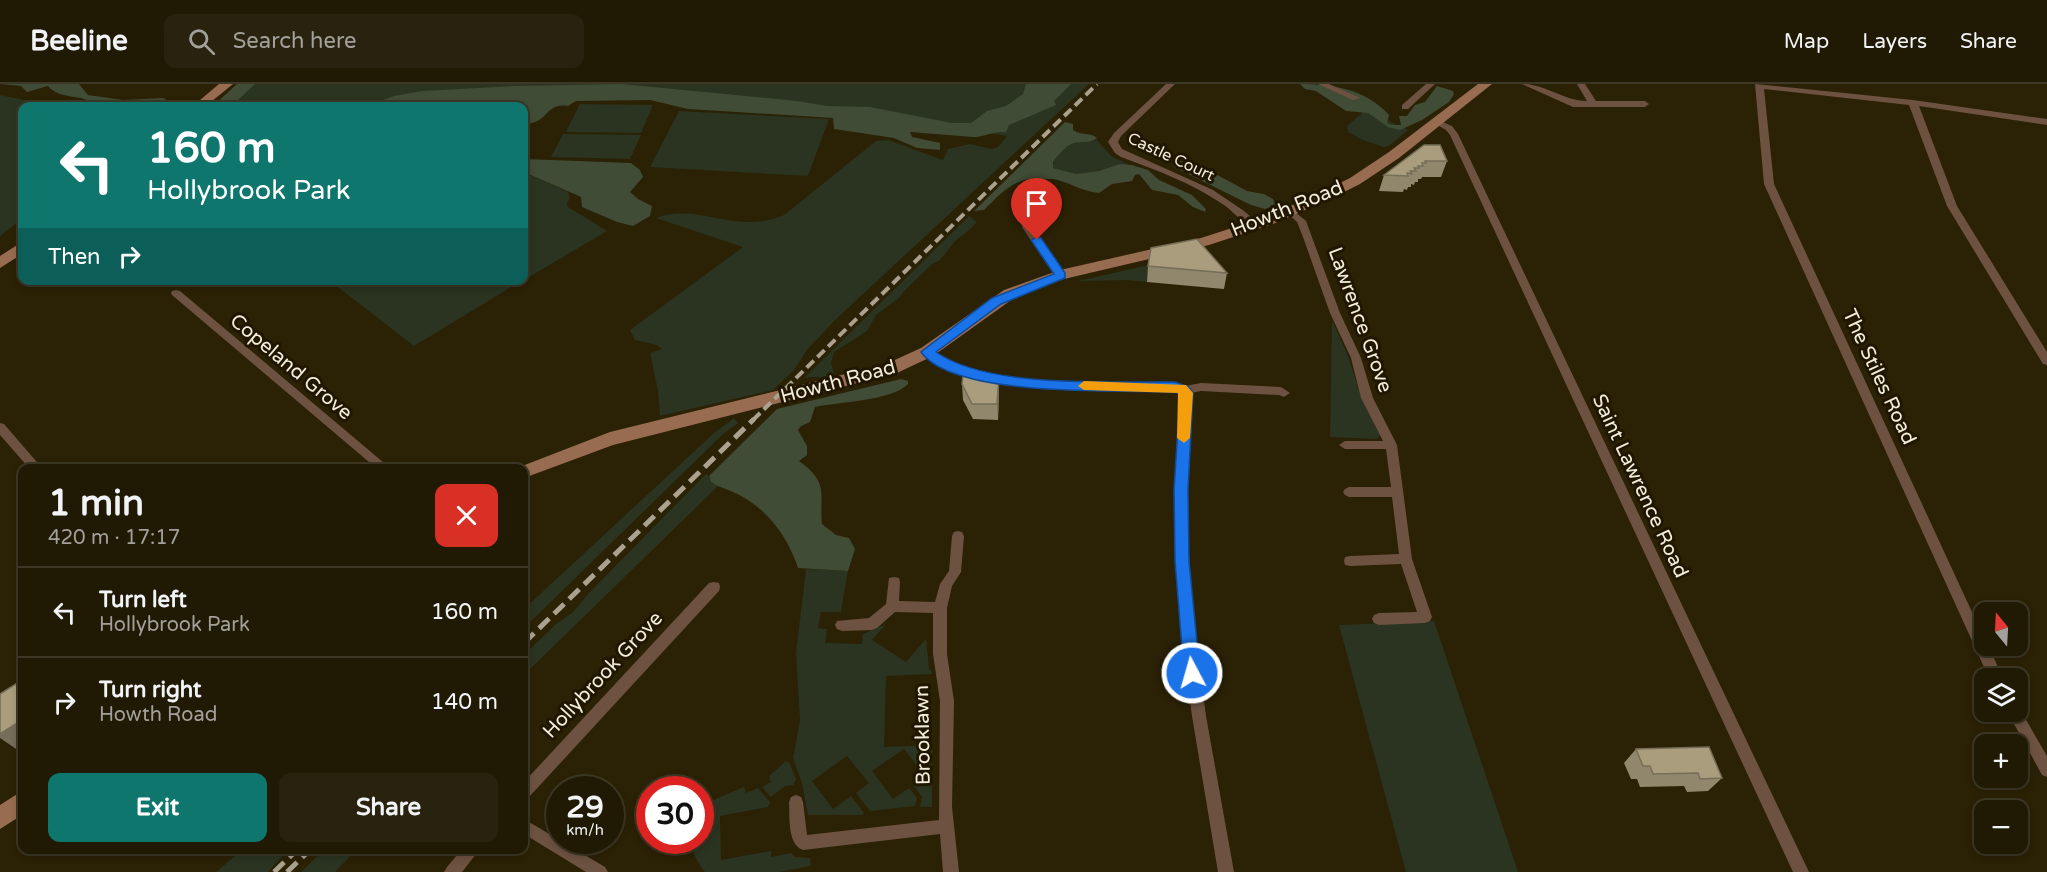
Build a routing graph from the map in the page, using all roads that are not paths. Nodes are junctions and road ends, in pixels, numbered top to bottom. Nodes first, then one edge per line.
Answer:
1 (211, 84) edge
2 (227, 84) edge
3 (1171, 84) edge
4 (1322, 84) edge
5 (1431, 84) edge
6 (1486, 84) edge
7 (1526, 84) edge
8 (1581, 84) edge
9 (1759, 85) edge
10 (1356, 98) dead end
11 (189, 102) edge
12 (204, 102) edge
13 (1913, 103) junction
14 (1593, 104) junction
15 (1645, 104) dead end
16 (1405, 107) dead end
17 (2047, 122) edge
18 (1438, 123) junction
19 (1290, 211) junction
20 (1048, 216) dead end
21 (1255, 225) junction
22 (9, 250) edge
23 (0, 263) edge
24 (1060, 275) junction
25 (176, 293) dead end
26 (927, 352) junction
27 (2047, 361) edge
28 (1185, 390) junction
29 (1284, 393) dead end
30 (0, 427) edge
31 (1345, 445) dead end
32 (1391, 445) junction
33 (32, 464) edge
34 (379, 464) edge
35 (528, 470) edge
36 (1349, 492) dead end
37 (1397, 492) junction
38 (958, 536) dead end
39 (1406, 559) junction
40 (1350, 561) dead end
41 (894, 582) dead end
42 (714, 587) dead end
43 (892, 606) junction
44 (940, 608) junction
45 (1379, 619) dead end
46 (842, 625) dead end
47 (1991, 668) edge
48 (2020, 722) edge
49 (2047, 770) edge
50 (528, 788) edge
51 (796, 802) dead end
52 (18, 805) edge
53 (0, 818) edge
54 (946, 826) junction
55 (528, 828) edge
56 (468, 854) edge
57 (452, 872) edge
58 (600, 872) edge
59 (951, 872) edge
60 (1226, 872) edge
61 (1801, 872) edge

1 - 11 main road
2 - 12 main road
3 - 21 street, Castle Court
4 - 10 street
5 - 16 street
6 - 18 main road, Howth Road
7 - 14 street
8 - 14 street
9 - 13 street
9 - 47 street, The Stiles Road
13 - 17 street
13 - 27 street
14 - 15 street
18 - 19 main road, Howth Road
18 - 61 street, Saint Lawrence Road
19 - 21 main road, Howth Road
19 - 32 street, Lawrence Grove
20 - 24 street
21 - 24 main road, Howth Road
22 - 23 main road
24 - 26 main road, Howth Road
25 - 34 street, Copeland Grove
26 - 28 street
26 - 35 main road, Howth Road
28 - 29 street
28 - 60 street
30 - 33 street
31 - 32 street
32 - 37 street, Lawrence Grove
36 - 37 street
37 - 39 street, Lawrence Grove
38 - 44 street, Brooklawn
39 - 40 street
39 - 45 street, Lawrence Grove
41 - 43 street
42 - 50 street, Hollybrook Grove
43 - 44 street
43 - 46 street
44 - 54 street, Brooklawn
48 - 49 street
51 - 54 street
52 - 53 main road
54 - 59 street, Brooklawn
55 - 58 street
56 - 57 street

